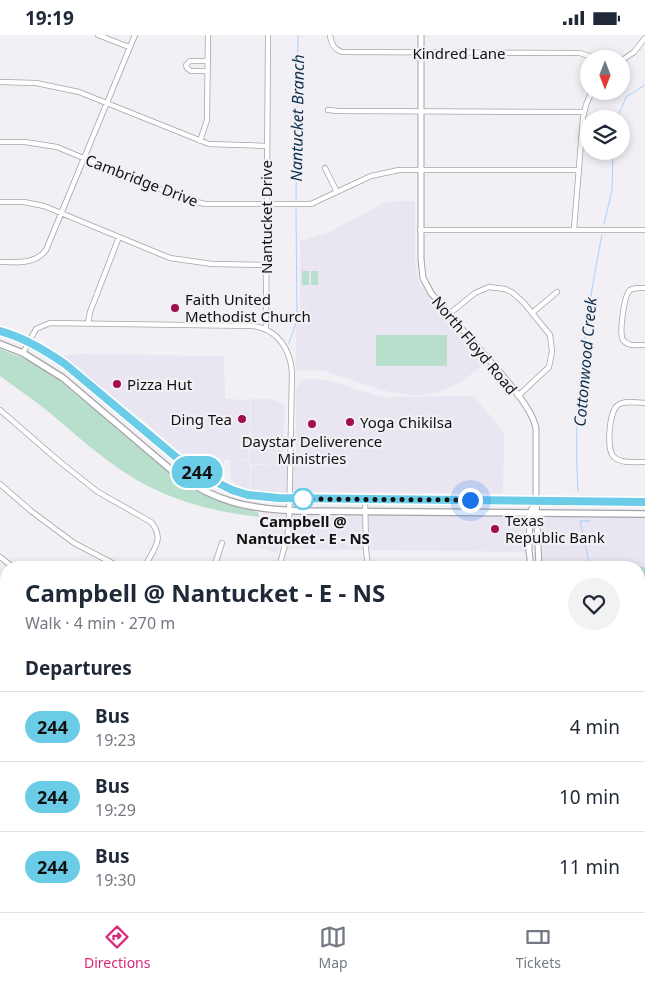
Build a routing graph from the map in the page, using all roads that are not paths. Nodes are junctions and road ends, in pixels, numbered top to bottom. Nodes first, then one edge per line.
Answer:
1 (98, 35) edge
2 (135, 35) edge
3 (208, 35) edge
4 (268, 35) edge
5 (330, 35) edge
6 (421, 35) edge
7 (645, 38) edge
8 (129, 47) junction
9 (420, 52) junction
10 (580, 53) edge
11 (630, 55) edge
12 (208, 61) junction
13 (208, 71) junction
14 (0, 83) edge
15 (107, 103) junction
16 (328, 110) dead end
17 (420, 111) junction
18 (580, 112) edge
19 (200, 141) junction
20 (0, 142) edge
21 (267, 146) junction
22 (85, 158) junction
23 (580, 158) edge
24 (325, 168) dead end
25 (420, 170) junction
26 (579, 170) junction
27 (337, 192) junction
28 (0, 202) edge
29 (266, 205) junction
30 (62, 214) junction
31 (574, 229) junction
32 (420, 230) junction
33 (645, 230) edge
34 (119, 237) junction
35 (0, 262) edge
36 (266, 265) junction
37 (645, 288) edge
38 (557, 292) dead end
39 (532, 313) junction
40 (449, 314) junction
41 (88, 323) junction
42 (266, 329) junction
43 (0, 331) edge
44 (28, 342) junction
45 (0, 343) edge
46 (645, 345) edge
47 (23, 353) junction
48 (518, 396) junction
49 (645, 403) edge
50 (116, 406) junction
51 (0, 411) edge
52 (107, 416) junction
53 (645, 462) edge
54 (209, 479) junction
55 (0, 485) edge
56 (203, 491) junction
57 (290, 499) junction
58 (365, 499) junction
59 (470, 500) junction
60 (536, 501) junction
61 (645, 502) edge
62 (289, 511) junction
63 (365, 511) junction
64 (470, 512) junction
65 (530, 513) junction
66 (538, 513) junction
67 (645, 514) edge
68 (222, 543) dead end
69 (108, 561) edge
70 (148, 561) edge
71 (216, 561) edge
72 (280, 561) edge
73 (367, 561) edge
74 (530, 561) edge
75 (538, 561) edge

1 - 8 street
2 - 8 street
3 - 12 street
4 - 21 street, Nantucket Drive
5 - 9 street, Kindred Lane
6 - 9 street, North Floyd Road
7 - 11 street
8 - 15 street
9 - 10 street, Kindred Lane
9 - 17 street, North Floyd Road
12 - 13 street
12 - 13 street
13 - 19 street
14 - 15 street
15 - 19 street
15 - 22 street
16 - 17 street
17 - 18 street
17 - 25 street, North Floyd Road
19 - 21 street
20 - 22 street, Cambridge Drive
21 - 29 street, Nantucket Drive
22 - 29 street, Cambridge Drive
22 - 30 street
23 - 26 street
24 - 27 street
25 - 26 street, Cambridge Drive
25 - 27 street, Cambridge Drive
25 - 32 street, North Floyd Road
26 - 31 street
27 - 29 street, Cambridge Drive
28 - 30 street
29 - 36 street, Nantucket Drive
30 - 34 street
30 - 35 street
31 - 32 street
31 - 33 street
32 - 40 street, North Floyd Road
34 - 36 street
34 - 41 street
36 - 42 street, Nantucket Drive
37 - 46 street
38 - 39 street
39 - 40 street
39 - 48 street
40 - 48 street, North Floyd Road
41 - 42 street
41 - 44 street
42 - 57 street
43 - 44 main road
44 - 47 street
44 - 50 main road
45 - 47 main road
47 - 52 main road
48 - 60 street, North Floyd Road
49 - 53 street
50 - 52 main road
50 - 54 main road
51 - 70 street
52 - 56 main road
54 - 56 main road
54 - 57 main road
55 - 69 street
56 - 62 main road
57 - 58 main road
57 - 62 street
58 - 59 main road
58 - 63 street
59 - 60 main road
59 - 64 main road
60 - 61 main road
60 - 65 street, North Floyd Road
60 - 66 street, North Floyd Road
62 - 63 main road
62 - 72 street
63 - 64 main road
63 - 73 street
64 - 65 main road
65 - 66 main road
65 - 74 street, North Floyd Road
66 - 67 main road
66 - 75 street, North Floyd Road
68 - 71 street

